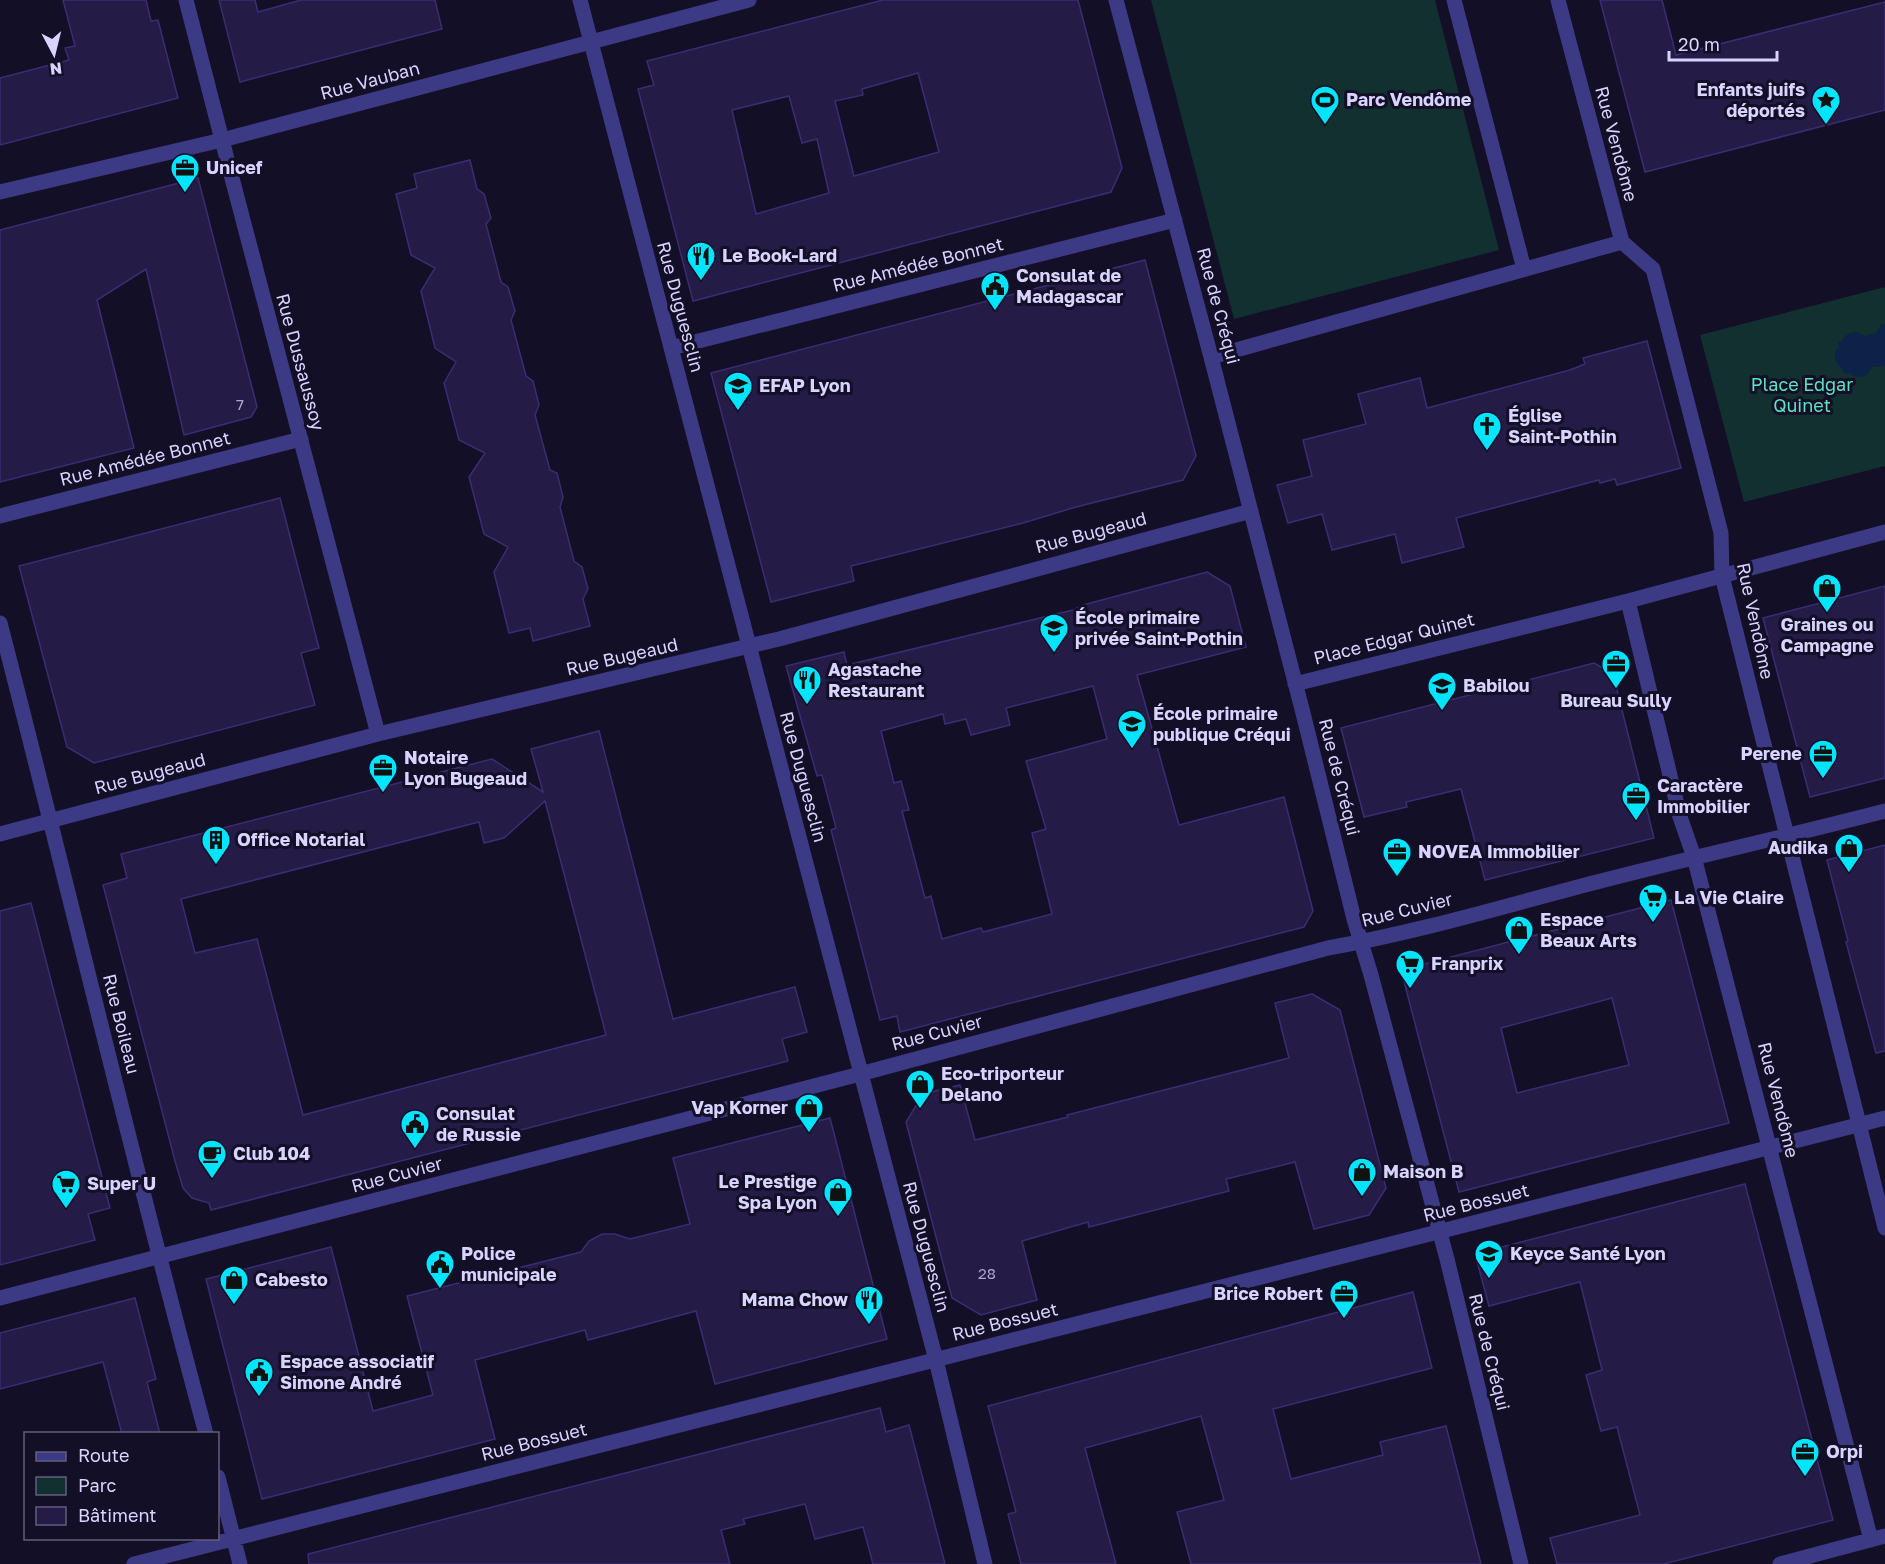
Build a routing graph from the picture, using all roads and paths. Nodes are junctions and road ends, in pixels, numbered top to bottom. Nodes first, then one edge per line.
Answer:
1 (186, 0) edge
2 (580, 0) edge
3 (749, 0) edge
4 (1116, 0) edge
5 (1454, 0) edge
6 (1558, 0) edge
7 (592, 43) junction
8 (222, 140) junction
9 (0, 192) edge
10 (1175, 220) junction
11 (1622, 242) junction
12 (1524, 269) junction
13 (671, 348) junction
14 (1211, 357) junction
15 (301, 440) junction
16 (1251, 511) junction
17 (0, 516) edge
18 (1885, 532) edge
19 (1722, 576) junction
20 (1628, 601) junction
21 (0, 623) edge
22 (749, 646) junction
23 (1296, 684) junction
24 (378, 734) junction
25 (1885, 811) edge
26 (51, 820) junction
27 (0, 834) edge
28 (1786, 837) junction
29 (1694, 857) junction
30 (1362, 942) junction
31 (860, 1074) junction
32 (1885, 1118) edge
33 (1858, 1125) junction
34 (1770, 1148) junction
35 (1885, 1228) edge
36 (1439, 1232) junction
37 (159, 1258) junction
38 (0, 1298) edge
39 (936, 1360) junction
40 (205, 1432) edge
41 (219, 1481) edge
42 (1878, 1538) edge
43 (234, 1539) junction
44 (134, 1564) edge
45 (240, 1564) edge
46 (985, 1564) edge
47 (1521, 1564) edge
48 (1780, 1564) edge

1 - 8 street, Rue Dussaussoy
2 - 7 street, Rue Duguesclin
3 - 7 street, Rue Vauban
4 - 10 street, Rue de Créqui
5 - 12 street
6 - 11 street, Rue Vendôme
7 - 8 street, Rue Vauban
7 - 13 street, Rue Duguesclin
8 - 9 street, Rue Vauban
8 - 15 street, Rue Dussaussoy
10 - 13 street, Rue Amédée Bonnet
10 - 14 street, Rue de Créqui
11 - 12 street
11 - 19 street, Rue Vendôme
12 - 14 street
13 - 22 street, Rue Duguesclin
14 - 16 street, Rue de Créqui
15 - 17 street, Rue Amédée Bonnet
15 - 24 street, Rue Dussaussoy
16 - 22 street, Rue Bugeaud
16 - 23 street, Rue de Créqui
18 - 19 street, Place Edgar Quinet
19 - 20 street, Place Edgar Quinet
19 - 28 street, Rue Vendôme
20 - 23 street, Place Edgar Quinet
20 - 29 street, Rue Vendôme
21 - 26 street, Rue Boileau
22 - 24 street, Rue Bugeaud
22 - 31 street, Rue Duguesclin
23 - 30 street, Rue de Créqui
24 - 26 street, Rue Bugeaud
25 - 28 street, Rue Cuvier
26 - 27 street, Rue Bugeaud
26 - 37 street, Rue Boileau
28 - 29 street, Rue Cuvier
28 - 33 street, Rue Vendôme
29 - 30 street, Rue Cuvier
29 - 34 street, Rue Vendôme
30 - 31 street, Rue Cuvier
30 - 36 street, Rue de Créqui
31 - 37 street, Rue Cuvier
31 - 39 street, Rue Duguesclin
32 - 33 street, Rue Bossuet
33 - 34 street, Rue Bossuet
33 - 35 street, Rue Vendôme
34 - 36 street, Rue Bossuet
34 - 42 street, Rue Vendôme
36 - 39 street, Rue Bossuet
36 - 47 street, Rue de Créqui
37 - 38 street, Rue Cuvier
37 - 40 street, Rue Boileau
39 - 43 street, Rue Bossuet
39 - 46 street, Rue Duguesclin
41 - 43 street
42 - 48 street
43 - 44 street, Rue Bossuet
43 - 45 street

